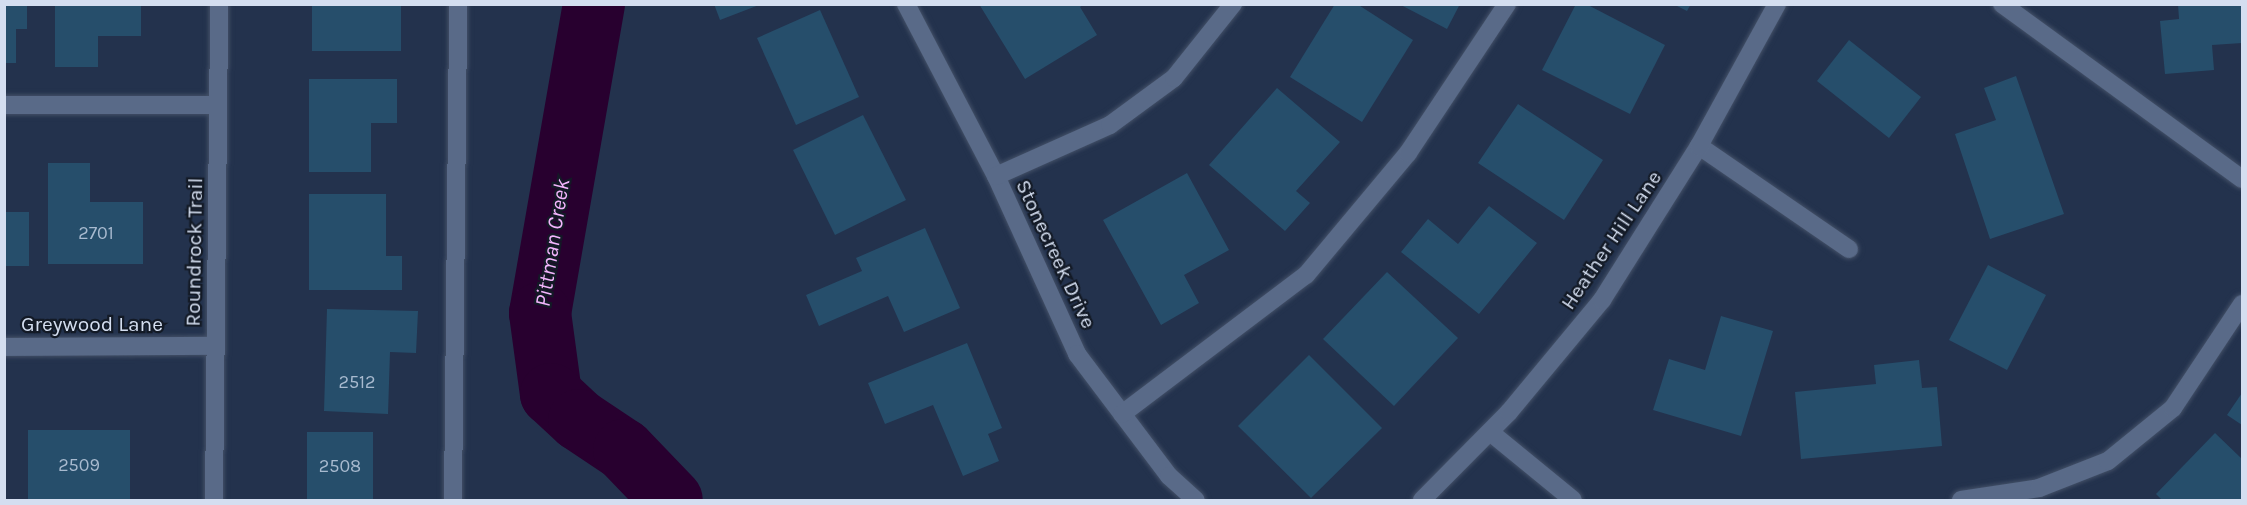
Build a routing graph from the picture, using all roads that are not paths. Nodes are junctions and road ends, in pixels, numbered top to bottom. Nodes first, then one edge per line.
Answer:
1 (219, 4) edge
2 (458, 4) edge
3 (906, 4) edge
4 (1233, 4) edge
5 (1507, 4) edge
6 (1777, 4) edge
7 (2002, 4) edge
8 (4, 105) edge
9 (218, 105) junction
10 (1699, 146) junction
11 (996, 176) junction
12 (2242, 179) edge
13 (1849, 249) dead end
14 (2242, 304) edge
15 (216, 346) junction
16 (4, 347) edge
17 (1122, 414) junction
18 (1490, 432) junction
19 (214, 501) edge
20 (453, 501) edge
21 (1196, 501) edge
22 (1422, 501) edge
23 (1573, 501) edge
24 (1961, 501) edge

1 - 9 street, Roundrock Trail
2 - 20 street
3 - 11 street, Stonecreek Drive
4 - 11 street
5 - 17 street
6 - 10 street, Heather Hill Lane
7 - 12 street
8 - 9 street
9 - 15 street, Roundrock Trail
10 - 13 street
10 - 18 street, Heather Hill Lane
11 - 17 street, Stonecreek Drive
14 - 24 street
15 - 16 street, Greywood Lane
15 - 19 street, Roundrock Trail
17 - 21 street, Stonecreek Drive
18 - 22 street, Heather Hill Lane
18 - 23 street

